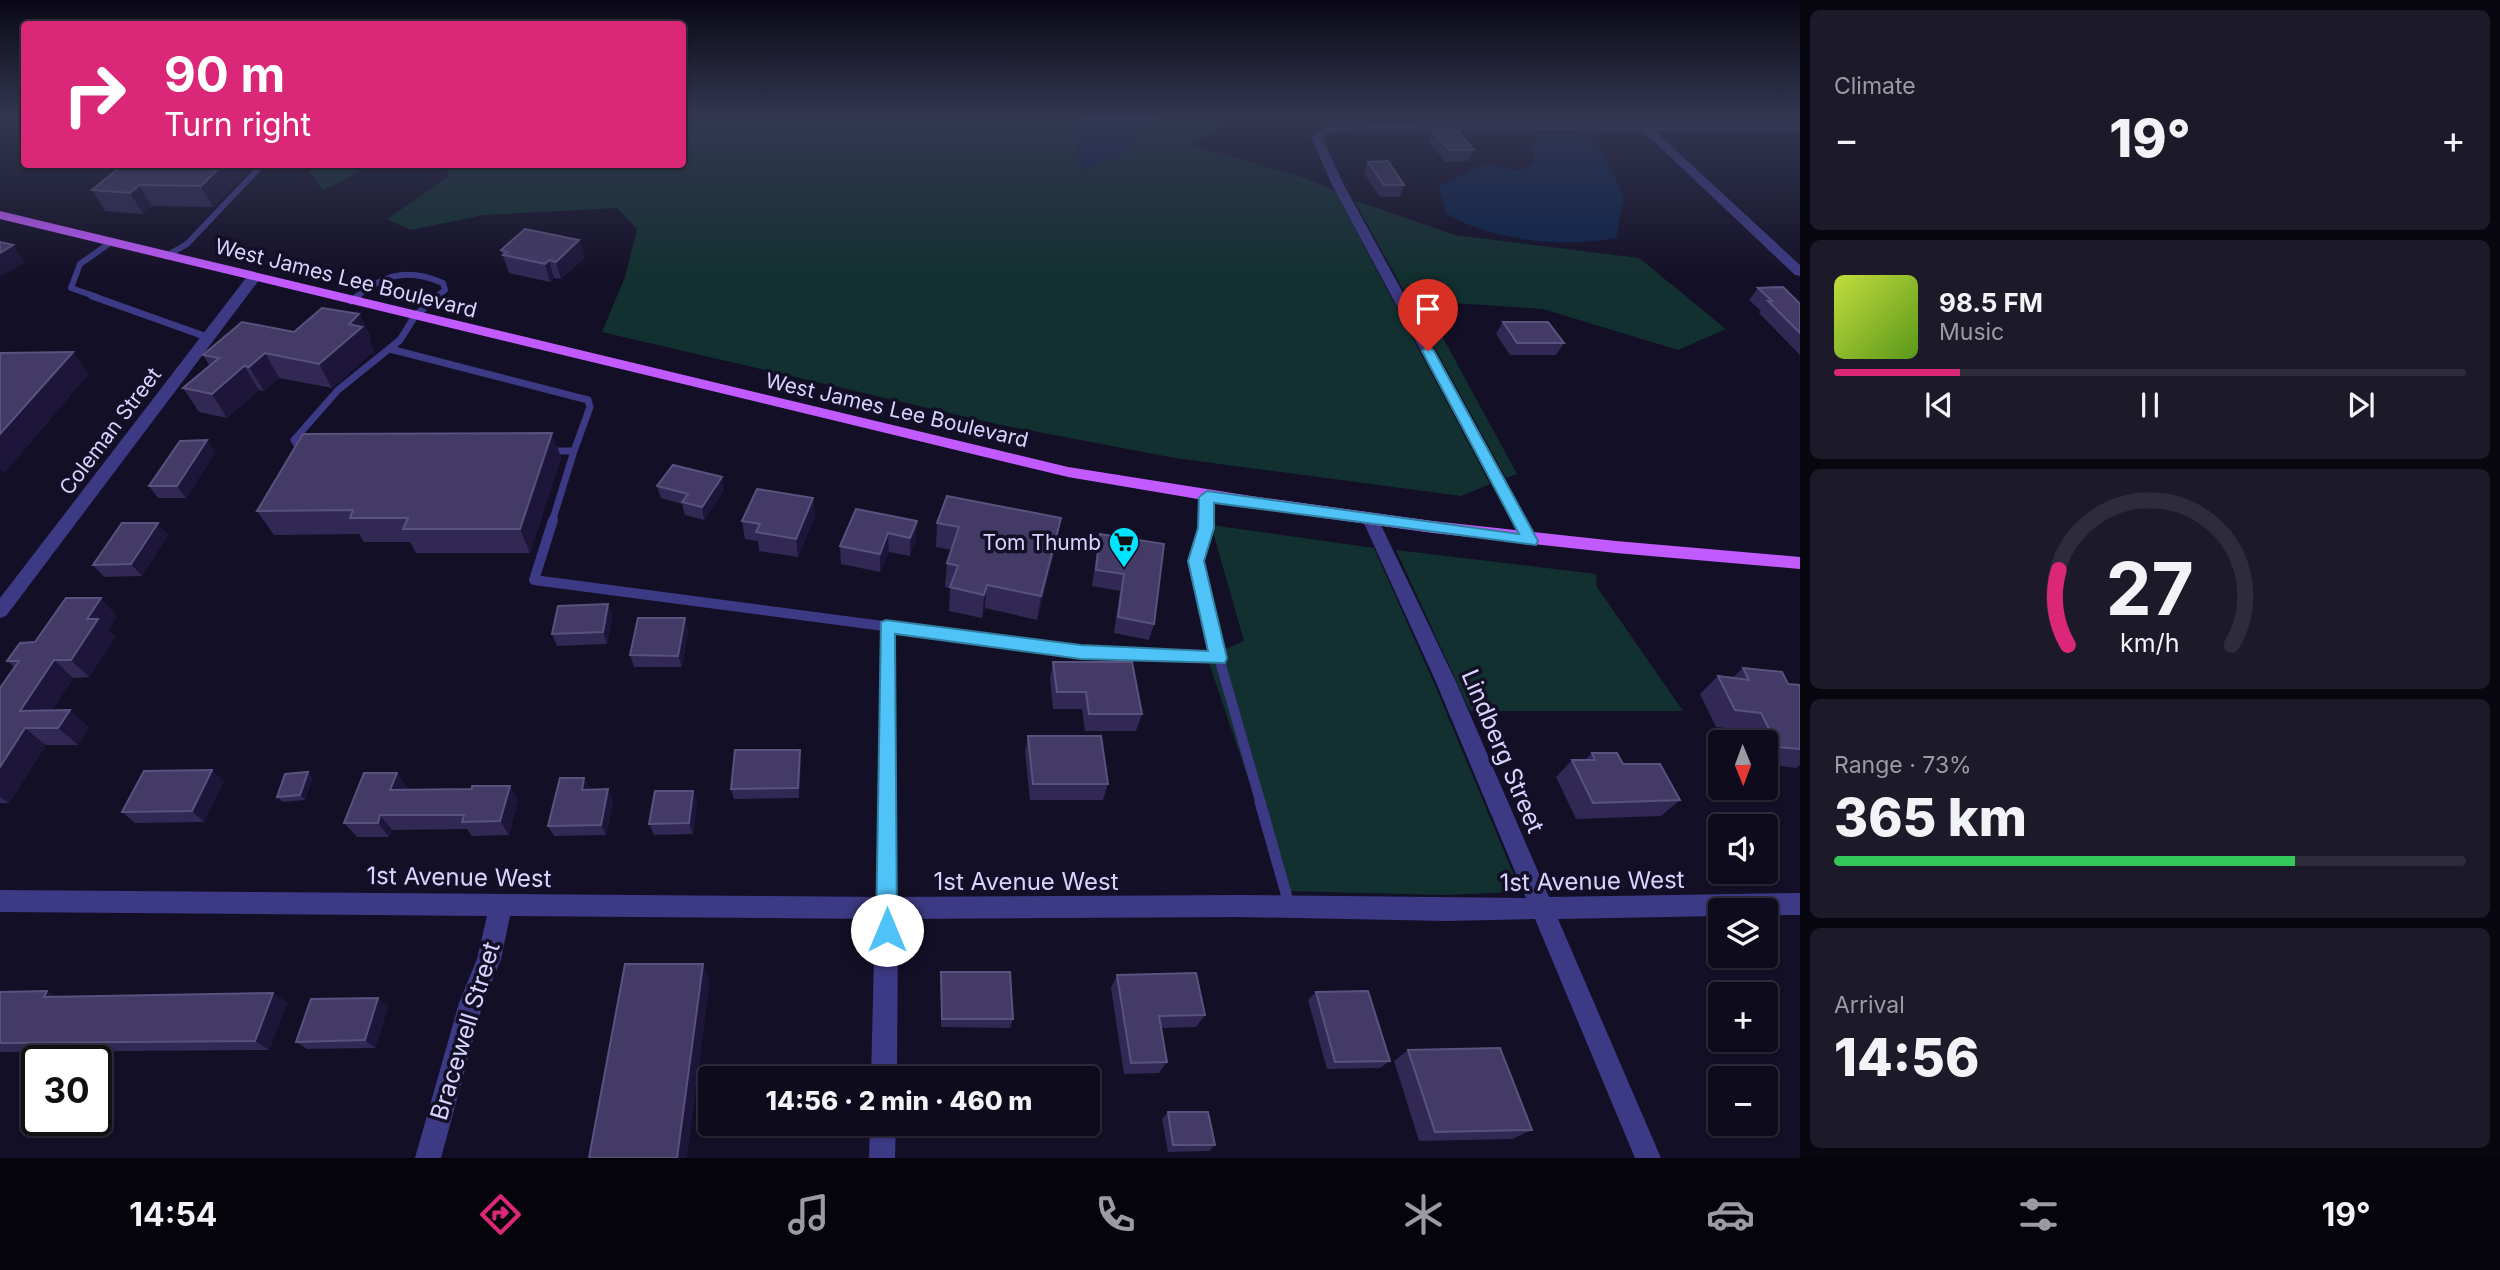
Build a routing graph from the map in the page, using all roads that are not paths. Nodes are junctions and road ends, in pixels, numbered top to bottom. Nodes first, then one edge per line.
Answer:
1 (255, 172) edge
2 (1332, 172) edge
3 (1693, 172) edge
4 (0, 215) edge
5 (110, 243) junction
6 (166, 256) junction
7 (1800, 272) edge
8 (254, 277) junction
9 (352, 301) junction
10 (415, 316) junction
11 (207, 337) junction
12 (390, 349) junction
13 (319, 446) edge
14 (537, 451) edge
15 (574, 451) junction
16 (1207, 497) junction
17 (1371, 521) junction
18 (1531, 541) junction
19 (1800, 563) edge
20 (0, 611) edge
21 (886, 626) junction
22 (1219, 658) junction
23 (0, 901) edge
24 (501, 903) junction
25 (1800, 904) edge
26 (1290, 906) junction
27 (1541, 907) junction
28 (887, 908) junction
29 (884, 1066) edge
30 (883, 1136) edge
31 (428, 1158) edge
32 (882, 1158) edge
33 (1648, 1158) edge

1 - 6 lane
2 - 18 street
3 - 7 street
4 - 5 main road, West James Lee Boulevard
5 - 6 main road, West James Lee Boulevard
5 - 11 lane
6 - 8 main road, West James Lee Boulevard
8 - 9 main road, West James Lee Boulevard
8 - 11 street, Coleman Street
9 - 10 main road, West James Lee Boulevard
9 - 10 lane
10 - 12 lane
10 - 16 main road, West James Lee Boulevard
11 - 20 street, Coleman Street
12 - 13 lane
12 - 15 lane
14 - 15 lane
15 - 21 lane
16 - 17 main road, West James Lee Boulevard
16 - 22 lane
17 - 18 main road, West James Lee Boulevard
17 - 27 street, Lindberg Street
18 - 19 main road, West James Lee Boulevard
21 - 22 lane
21 - 28 lane
22 - 26 lane
23 - 24 street, 1st Avenue West
24 - 28 street, 1st Avenue West
24 - 31 street, Bracewell Street
25 - 27 street, 1st Avenue West
26 - 27 street, 1st Avenue West
26 - 28 street, 1st Avenue West
27 - 33 street, Lindberg Street
28 - 29 street
30 - 32 street

